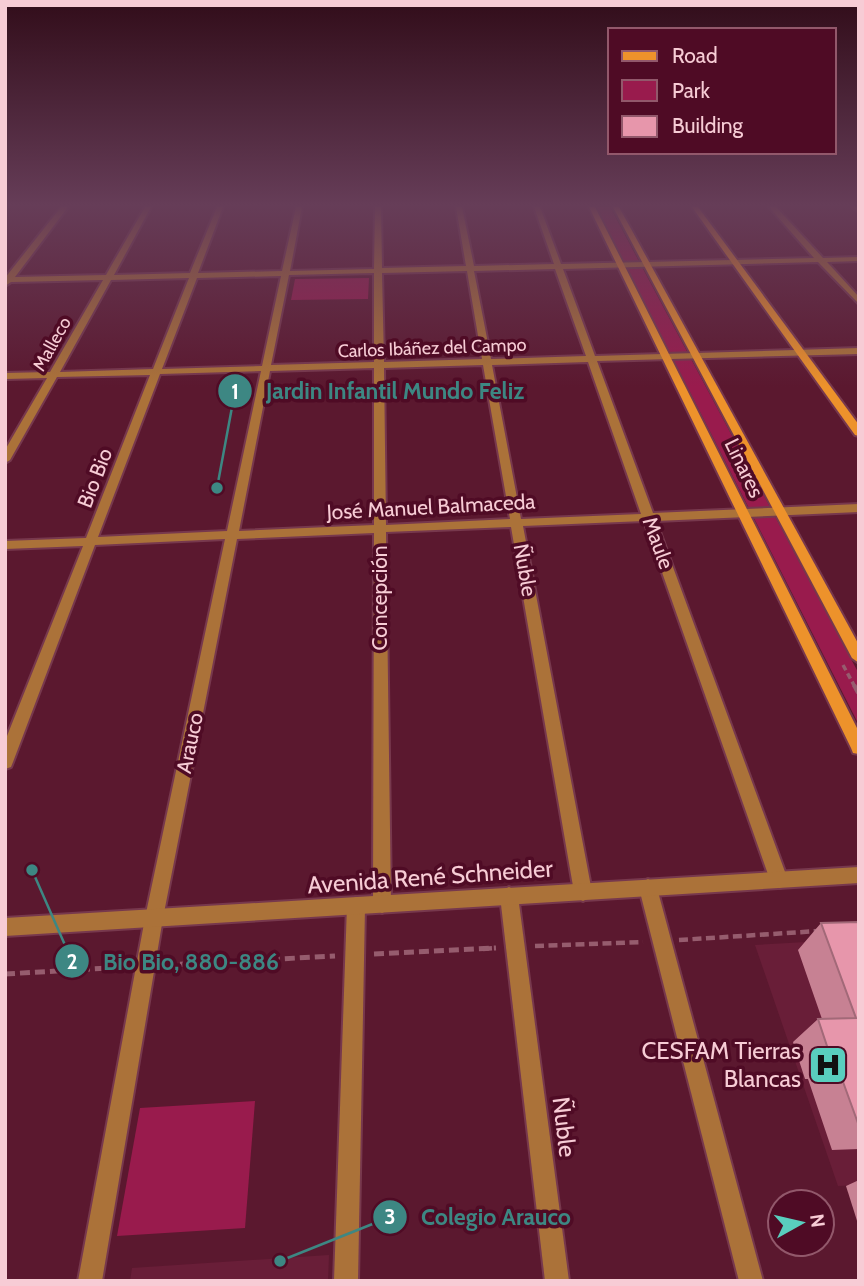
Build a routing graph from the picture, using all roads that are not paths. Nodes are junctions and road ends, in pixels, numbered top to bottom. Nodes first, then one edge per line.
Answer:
1 (19, 267) edge
2 (114, 267) edge
3 (197, 267) edge
4 (287, 267) edge
5 (378, 267) edge
6 (513, 267) edge
7 (558, 267) edge
8 (621, 267) edge
9 (648, 267) edge
10 (738, 267) edge
11 (827, 267) edge
12 (470, 268) junction
13 (378, 271) junction
14 (286, 273) junction
15 (194, 275) junction
16 (108, 277) junction
17 (7, 282) edge
18 (859, 302) edge
19 (859, 351) edge
20 (800, 353) junction
21 (696, 356) junction
22 (666, 357) junction
23 (592, 359) junction
24 (487, 362) junction
25 (379, 366) junction
26 (266, 369) junction
27 (156, 372) junction
28 (53, 375) junction
29 (5, 376) edge
30 (859, 433) edge
31 (5, 460) edge
32 (859, 508) edge
33 (780, 511) junction
34 (743, 513) junction
35 (649, 517) junction
36 (516, 523) junction
37 (380, 529) junction
38 (233, 535) junction
39 (91, 542) junction
40 (5, 545) edge
41 (859, 658) edge
42 (859, 748) edge
43 (5, 762) edge
44 (859, 875) edge
45 (779, 880) junction
46 (648, 888) junction
47 (583, 892) junction
48 (509, 896) junction
49 (382, 904) junction
50 (356, 906) junction
51 (154, 918) junction
52 (5, 928) edge
53 (90, 1281) edge
54 (346, 1281) edge
55 (557, 1281) edge
56 (751, 1281) edge

1 - 17 street
2 - 16 street, Malleco
3 - 15 street, Bio Bio
4 - 14 street, Arauco
5 - 13 street, Concepción
6 - 12 street
7 - 23 street, Maule
8 - 22 main road, Linares
9 - 21 main road, Linares
10 - 20 main road
11 - 18 street
12 - 13 street
12 - 24 street, Ñuble
13 - 14 street
13 - 25 street, Concepción
14 - 15 street
14 - 26 street, Arauco
15 - 16 street
15 - 27 street, Bio Bio
16 - 17 street
16 - 28 street, Malleco
19 - 20 street, Carlos Ibáñez del Campo
20 - 21 street, Carlos Ibáñez del Campo
20 - 30 main road
21 - 22 street, Carlos Ibáñez del Campo
21 - 33 main road, Linares
22 - 23 street, Carlos Ibáñez del Campo
22 - 34 main road, Linares
23 - 24 street, Carlos Ibáñez del Campo
23 - 35 street, Maule
24 - 25 street, Carlos Ibáñez del Campo
24 - 36 street, Ñuble
25 - 26 street, Carlos Ibáñez del Campo
25 - 37 street, Concepción
26 - 27 street, Carlos Ibáñez del Campo
26 - 38 street, Arauco
27 - 28 street, Carlos Ibáñez del Campo
27 - 39 street, Bio Bio
28 - 29 street, Carlos Ibáñez del Campo
28 - 31 street, Malleco
32 - 33 street, José Manuel Balmaceda
33 - 34 street, José Manuel Balmaceda
33 - 41 main road, Linares
34 - 35 street, José Manuel Balmaceda
34 - 42 main road, Linares
35 - 36 street, José Manuel Balmaceda
35 - 45 street, Maule
36 - 37 street, José Manuel Balmaceda
36 - 47 street, Ñuble
37 - 38 street, José Manuel Balmaceda
37 - 49 street, Concepción
38 - 39 street, José Manuel Balmaceda
38 - 51 street, Arauco
39 - 40 street, José Manuel Balmaceda
39 - 43 street, Bio Bio
44 - 45 street, Avenida René Schneider
45 - 46 street, Avenida René Schneider
46 - 47 street, Avenida René Schneider
46 - 56 street
47 - 48 street, Avenida René Schneider
48 - 49 street, Avenida René Schneider
48 - 55 street, Ñuble
49 - 50 street, Avenida René Schneider
50 - 51 street, Avenida René Schneider
50 - 54 street
51 - 52 street, Avenida René Schneider
51 - 53 street, Arauco

